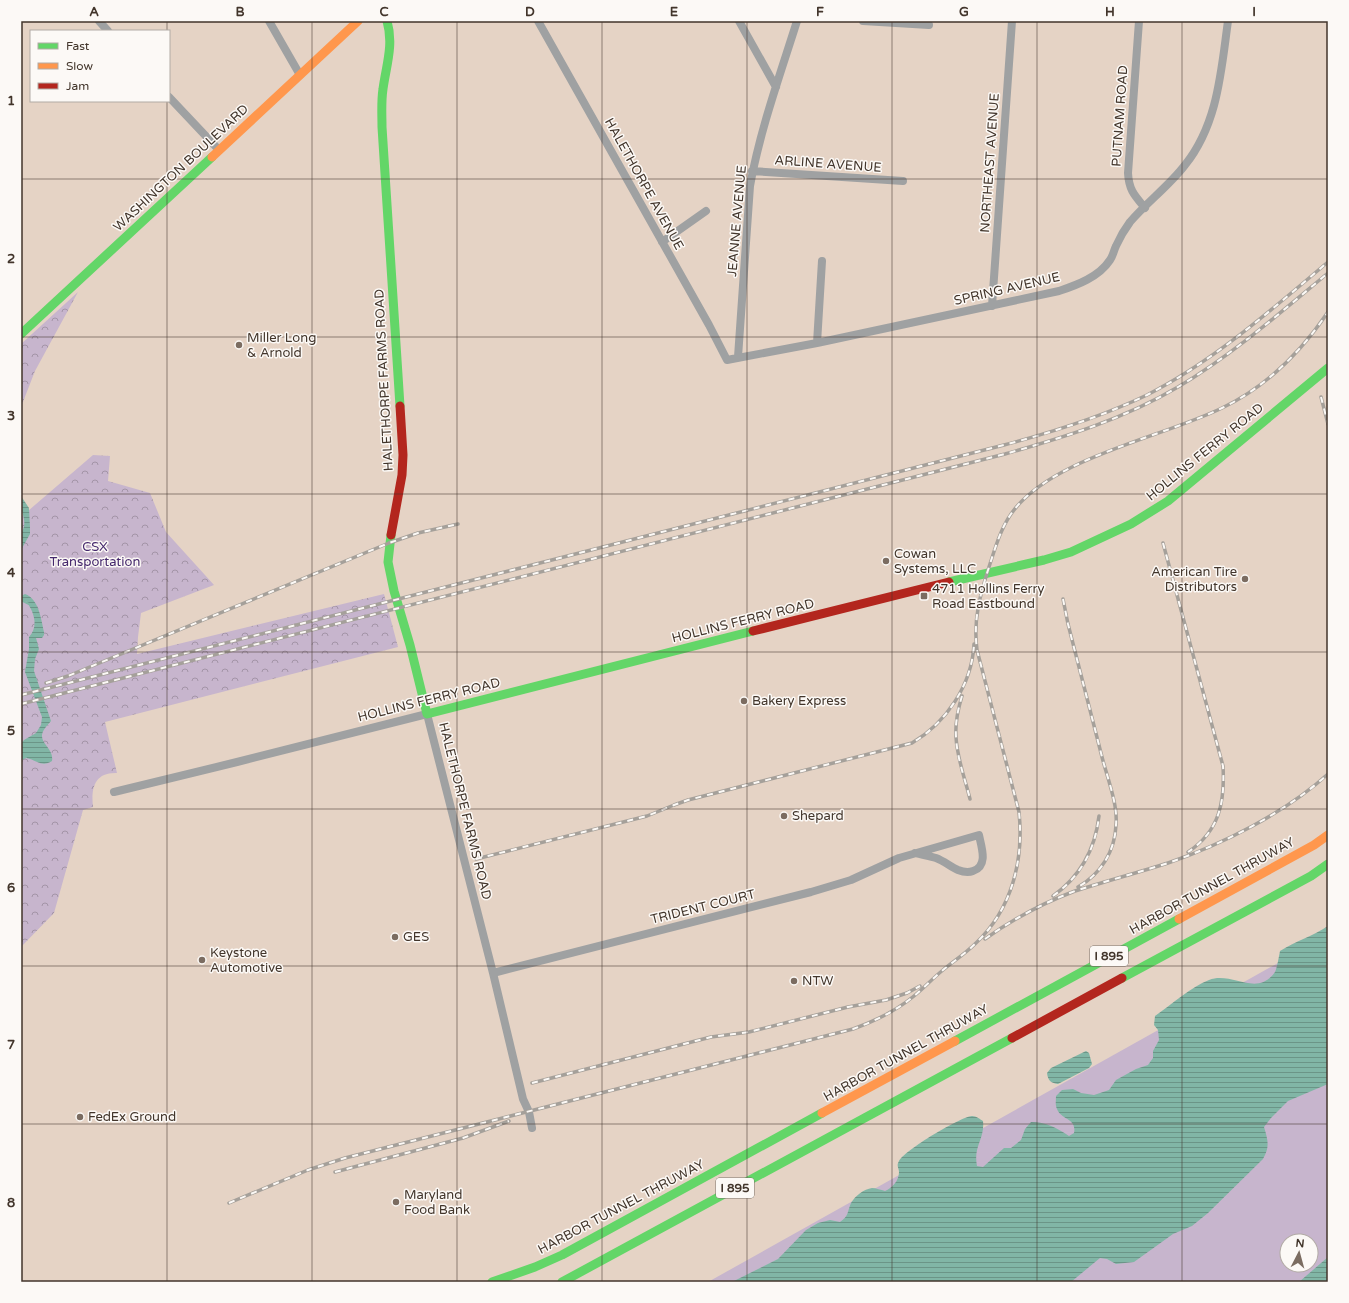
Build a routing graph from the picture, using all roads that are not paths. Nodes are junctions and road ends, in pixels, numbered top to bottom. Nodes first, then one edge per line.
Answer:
1 (99, 21) edge
2 (269, 21) edge
3 (358, 21) edge
4 (387, 21) edge
5 (538, 21) edge
6 (739, 21) edge
7 (797, 21) edge
8 (863, 21) edge
9 (1012, 21) edge
10 (1139, 21) edge
11 (1228, 21) edge
12 (929, 25) dead end
13 (107, 30) edge
14 (300, 75) junction
15 (776, 88) junction
16 (170, 98) edge
17 (219, 150) junction
18 (752, 171) junction
19 (903, 181) dead end
20 (1145, 208) junction
21 (706, 211) dead end
22 (662, 242) junction
23 (822, 261) dead end
24 (992, 306) junction
25 (21, 334) edge
26 (817, 343) junction
27 (738, 357) junction
28 (727, 360) joint
29 (1328, 368) edge
30 (427, 714) junction
31 (114, 792) dead end
32 (1328, 835) edge
33 (915, 853) junction
34 (1328, 864) edge
35 (493, 972) junction
36 (532, 1128) dead end
37 (565, 1281) edge
38 (492, 1282) edge

1 - 13 street
2 - 14 street
3 - 14 main road, WASHINGTON BOULEVARD
4 - 30 main road, HALETHORPE FARMS ROAD
5 - 22 street, HALETHORPE AVENUE
6 - 15 street
7 - 15 street, JEANNE AVENUE
8 - 12 street
9 - 24 street, NORTHEAST AVENUE
10 - 20 street, PUTNAM ROAD
11 - 20 street, SPRING AVENUE
14 - 17 main road, WASHINGTON BOULEVARD
15 - 18 street, JEANNE AVENUE
16 - 17 street
17 - 25 main road, WASHINGTON BOULEVARD
18 - 19 street, ARLINE AVENUE
18 - 27 street, JEANNE AVENUE
20 - 24 street, SPRING AVENUE
21 - 22 street
22 - 28 street, HALETHORPE AVENUE
23 - 26 street
24 - 26 street, SPRING AVENUE
26 - 27 street, SPRING AVENUE
27 - 28 street, SPRING AVENUE
29 - 30 main road, HOLLINS FERRY ROAD
30 - 31 street, HOLLINS FERRY ROAD
30 - 35 street, HALETHORPE FARMS ROAD
32 - 38 main road, HARBOR TUNNEL THRUWAY / I 895
33 - 33 street, TRIDENT COURT
33 - 35 street, TRIDENT COURT
34 - 37 main road, I 895
35 - 36 street, HALETHORPE FARMS ROAD

